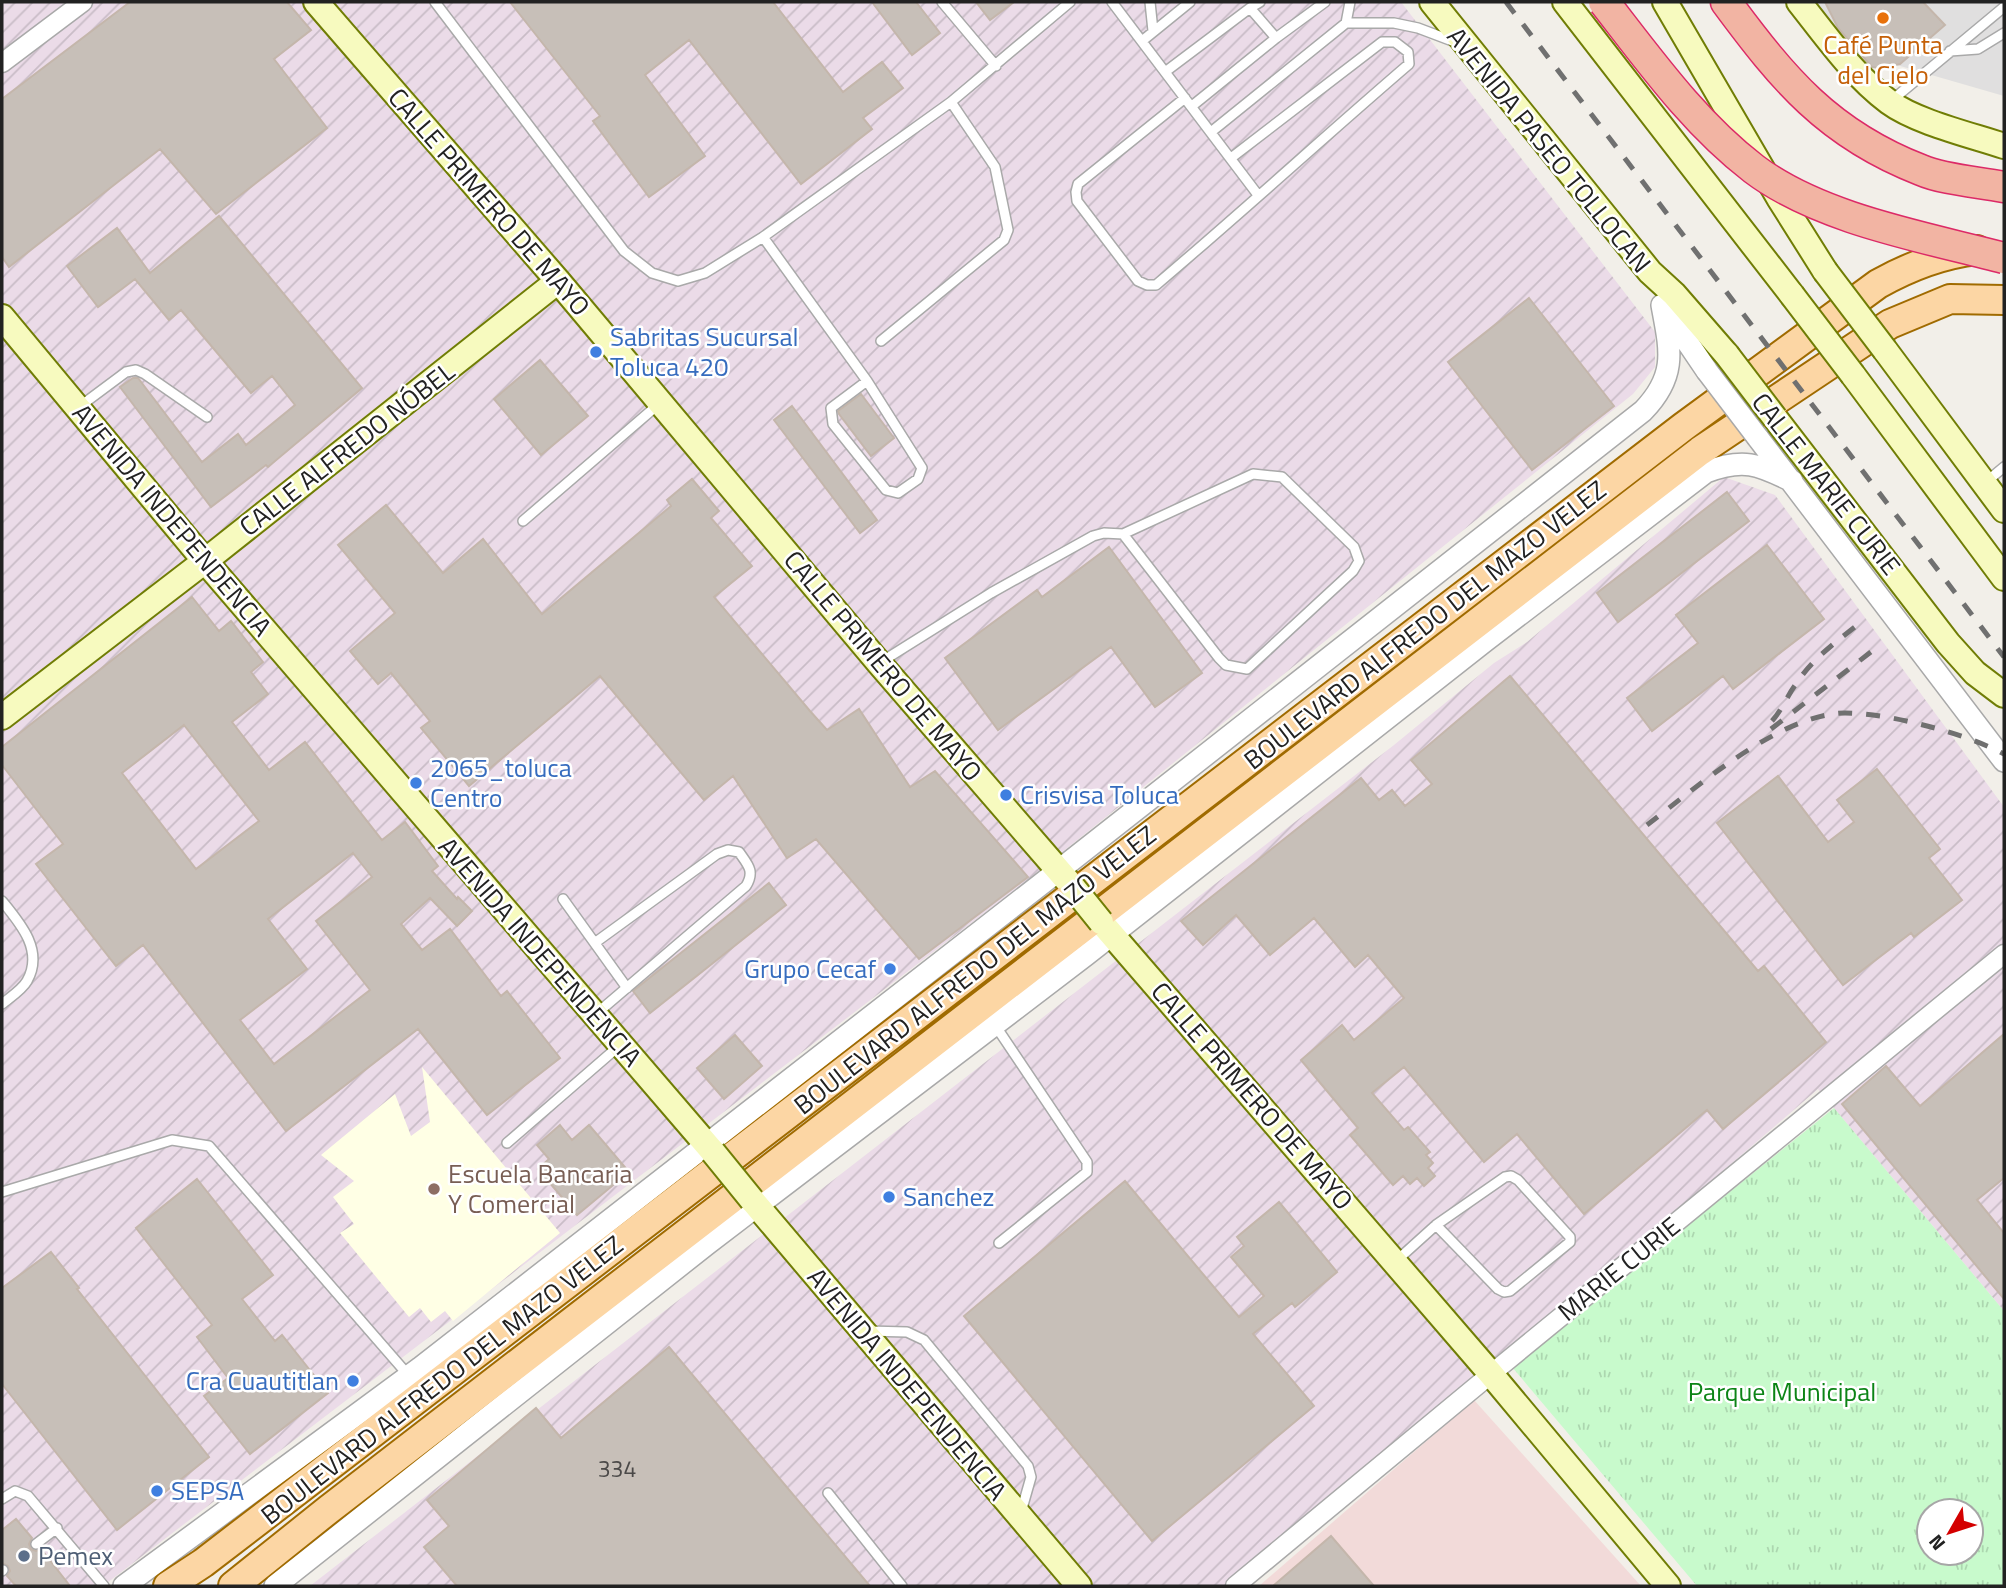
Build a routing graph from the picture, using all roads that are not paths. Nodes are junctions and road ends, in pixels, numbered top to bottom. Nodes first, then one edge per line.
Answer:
1 (83, 2) edge
2 (316, 2) edge
3 (435, 2) edge
4 (942, 2) edge
5 (1070, 2) edge
6 (1112, 2) edge
7 (1150, 2) edge
8 (1190, 2) edge
9 (1260, 2) edge
10 (1325, 2) edge
11 (1350, 2) edge
12 (1432, 2) edge
13 (1565, 2) edge
14 (1604, 2) edge
15 (1665, 2) edge
16 (1726, 2) edge
17 (1799, 2) edge
18 (1250, 8) junction
19 (2004, 8) edge
20 (1346, 23) junction
21 (1153, 31) junction
22 (2004, 33) edge
23 (1276, 38) junction
24 (1142, 41) junction
25 (1466, 46) junction
26 (1950, 51) junction
27 (2, 62) edge
28 (996, 66) junction
29 (1165, 72) junction
30 (1185, 97) junction
31 (951, 102) junction
32 (1889, 103) junction
33 (1192, 106) junction
34 (1212, 132) junction
35 (2004, 146) edge
36 (1231, 158) junction
37 (2004, 187) edge
38 (1258, 195) junction
39 (763, 237) junction
40 (2004, 248) edge
41 (2004, 258) edge
42 (1650, 272) junction
43 (558, 281) junction
44 (2004, 300) edge
45 (1662, 305) junction
46 (2, 317) edge
47 (881, 341) dead end
48 (867, 381) junction
49 (661, 402) junction
50 (77, 408) junction
51 (207, 417) dead end
52 (2004, 467) edge
53 (1792, 481) junction
54 (1984, 483) junction
55 (2004, 510) edge
56 (523, 521) dead end
57 (1123, 534) junction
58 (205, 561) junction
59 (2004, 578) edge
60 (879, 663) junction
61 (2004, 695) edge
62 (2, 718) edge
63 (2004, 761) edge
64 (1065, 879) junction
65 (563, 899) dead end
66 (2, 901) edge
67 (1106, 927) junction
68 (596, 942) junction
69 (2004, 954) edge
70 (626, 988) junction
71 (2, 1004) edge
72 (595, 1016) junction
73 (995, 1025) junction
74 (621, 1045) junction
75 (507, 1143) dead end
76 (709, 1148) junction
77 (2, 1192) edge
78 (755, 1204) junction
79 (1436, 1225) junction
80 (999, 1243) dead end
81 (1395, 1262) junction
82 (862, 1331) junction
83 (1490, 1374) junction
84 (409, 1376) junction
85 (828, 1493) dead end
86 (2, 1499) edge
87 (1020, 1517) junction
88 (57, 1528) junction
89 (36, 1544) dead end
90 (104, 1586) edge
91 (124, 1586) edge
92 (168, 1586) edge
93 (233, 1586) edge
94 (275, 1586) edge
95 (902, 1586) edge
96 (1079, 1586) edge
97 (1235, 1586) edge
98 (1668, 1586) edge

1 - 27 street
2 - 43 main road, CALLE PRIMERO DE MAYO
3 - 39 lane
4 - 28 lane
5 - 28 lane
6 - 24 lane
7 - 21 lane
8 - 21 lane
9 - 18 lane
10 - 23 lane
11 - 20 lane
12 - 25 main road, AVENIDA PASEO TOLLOCAN
13 - 59 main road, bridge
14 - 41 highway, bridge
15 - 54 main road, bridge
16 - 37 highway
17 - 32 main road
18 - 23 lane
18 - 29 lane
19 - 26 lane
20 - 25 lane
20 - 34 lane
21 - 24 lane
22 - 26 lane
23 - 33 lane
24 - 29 lane
25 - 42 main road, AVENIDA PASEO TOLLOCAN
26 - 32 lane
28 - 31 lane
29 - 30 lane
30 - 33 lane
30 - 38 lane
31 - 39 lane
31 - 47 lane
32 - 35 main road
33 - 34 lane
34 - 36 lane
36 - 38 lane
36 - 38 lane
39 - 48 lane
40 - 92 main road, BOULEVARD ALFREDO DEL MAZO VELEZ
42 - 45 street, AVENIDA PASEO TOLLOCAN
42 - 61 main road, CALLE MARIE CURIE, bridge
43 - 49 main road, CALLE PRIMERO DE MAYO
43 - 58 main road, CALLE ALFREDO NÓBEL
44 - 93 main road, BOULEVARD ALFREDO DEL MAZO VELEZ
45 - 53 street, AVENIDA PASEO TOLLOCAN, bridge
45 - 64 street, BOULEVARD ALFREDO DEL MAZO VELEZ
46 - 50 main road, AVENIDA INDEPENDENCIA
48 - 48 lane
49 - 56 lane
49 - 60 main road, CALLE PRIMERO DE MAYO
50 - 51 lane
50 - 58 main road, AVENIDA INDEPENDENCIA
52 - 54 lane
53 - 63 street, AVENIDA PASEO TOLLOCAN
53 - 67 street, BOULEVARD ALFREDO DEL MAZO VELEZ
54 - 55 main road
57 - 57 lane
57 - 60 lane
58 - 62 main road, CALLE ALFREDO NÓBEL
58 - 72 main road, AVENIDA INDEPENDENCIA
60 - 64 main road, CALLE PRIMERO DE MAYO
64 - 67 main road, CALLE PRIMERO DE MAYO, bridge
64 - 76 street, BOULEVARD ALFREDO DEL MAZO VELEZ
65 - 68 lane
66 - 71 lane
67 - 73 street, BOULEVARD ALFREDO DEL MAZO VELEZ
67 - 81 main road, CALLE PRIMERO DE MAYO
68 - 70 lane
68 - 70 lane
69 - 83 street, MARIE CURIE
70 - 72 lane
72 - 74 main road, AVENIDA INDEPENDENCIA
73 - 78 street, BOULEVARD ALFREDO DEL MAZO VELEZ
73 - 80 lane
74 - 75 lane
74 - 76 main road, AVENIDA INDEPENDENCIA
76 - 78 main road, AVENIDA INDEPENDENCIA, bridge
76 - 84 street, BOULEVARD ALFREDO DEL MAZO VELEZ
77 - 84 lane
78 - 82 main road, AVENIDA INDEPENDENCIA
78 - 94 street, BOULEVARD ALFREDO DEL MAZO VELEZ
79 - 79 lane
79 - 81 lane
81 - 83 main road, CALLE PRIMERO DE MAYO
82 - 87 main road, AVENIDA INDEPENDENCIA
82 - 87 lane
83 - 97 street, MARIE CURIE
83 - 98 main road, CALLE PRIMERO DE MAYO
84 - 91 street, BOULEVARD ALFREDO DEL MAZO VELEZ
85 - 95 lane
86 - 88 lane
87 - 96 main road, AVENIDA INDEPENDENCIA
88 - 89 lane
88 - 90 lane

